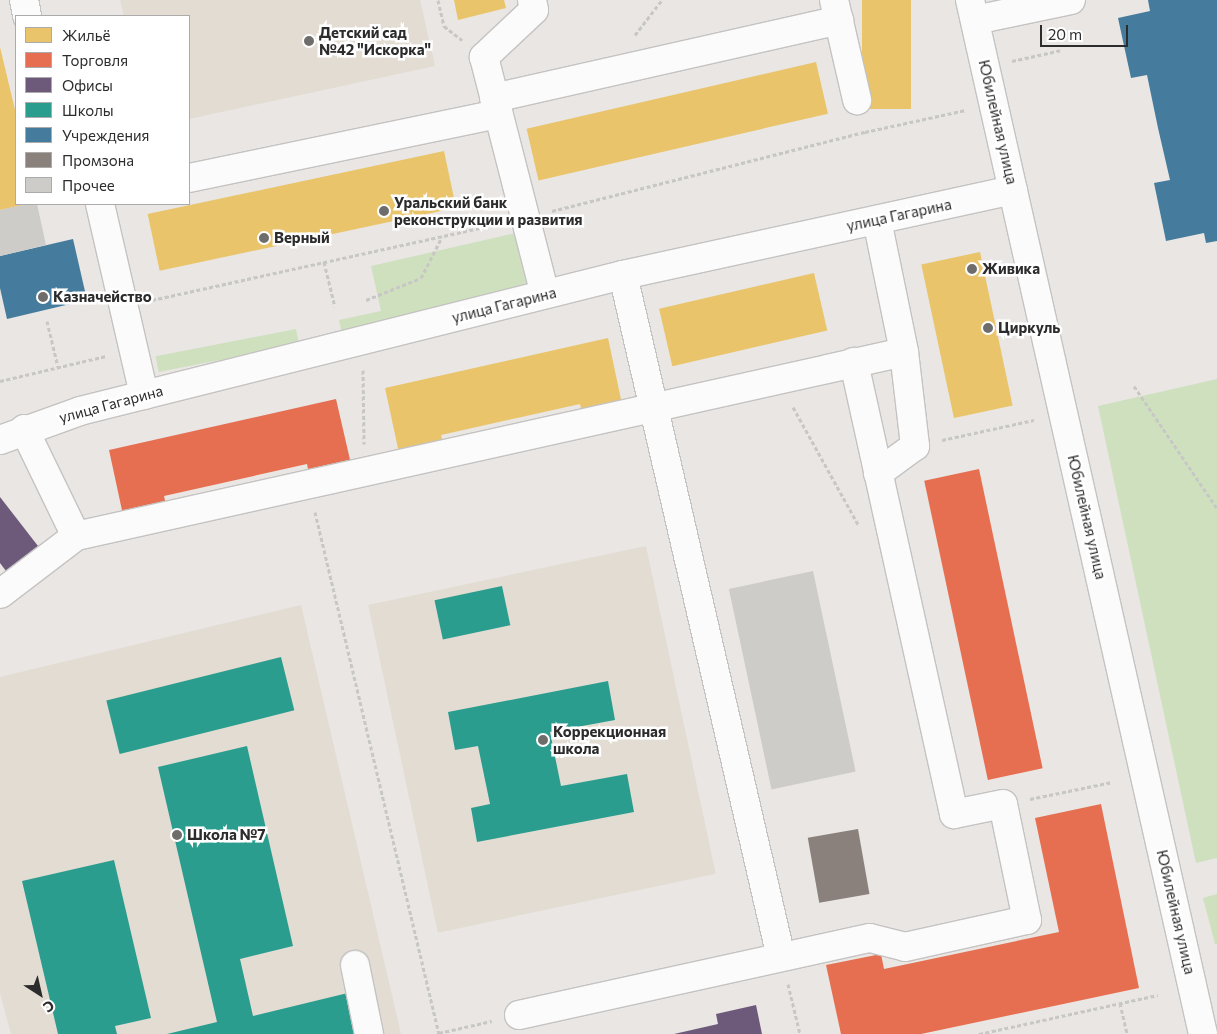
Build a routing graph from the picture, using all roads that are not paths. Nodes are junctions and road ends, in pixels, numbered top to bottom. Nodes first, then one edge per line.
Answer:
1 (24, 0) edge
2 (532, 0) edge
3 (1071, 0) edge
4 (836, 10) edge
5 (972, 10) edge
6 (28, 15) edge
7 (857, 100) dead end
8 (496, 106) junction
9 (190, 178) edge
10 (1013, 190) junction
11 (100, 205) edge
12 (877, 220) junction
13 (623, 275) junction
14 (544, 294) junction
15 (904, 352) junction
16 (854, 362) junction
17 (144, 395) junction
18 (652, 407) junction
19 (12, 435) edge
20 (878, 473) junction
21 (76, 536) junction
22 (0, 594) edge
23 (781, 957) junction
24 (355, 965) dead end
25 (519, 1015) road end
26 (369, 1034) edge
27 (1203, 1034) edge

1 - 6 street
2 - 8 street
3 - 5 street
4 - 7 street
4 - 8 street
5 - 10 street, Юбилейная улица
8 - 9 street
8 - 14 street
10 - 12 street, улица Гагарина
10 - 27 street, Юбилейная улица
11 - 17 street
12 - 13 street, улица Гагарина
12 - 15 street
13 - 14 street, улица Гагарина
13 - 18 street
14 - 17 street, улица Гагарина
15 - 16 street
15 - 20 street
16 - 18 street
16 - 20 street
17 - 19 street, улица Гагарина
18 - 21 street
18 - 23 street
19 - 21 street
20 - 23 street
21 - 22 street
23 - 25 street
24 - 26 street

